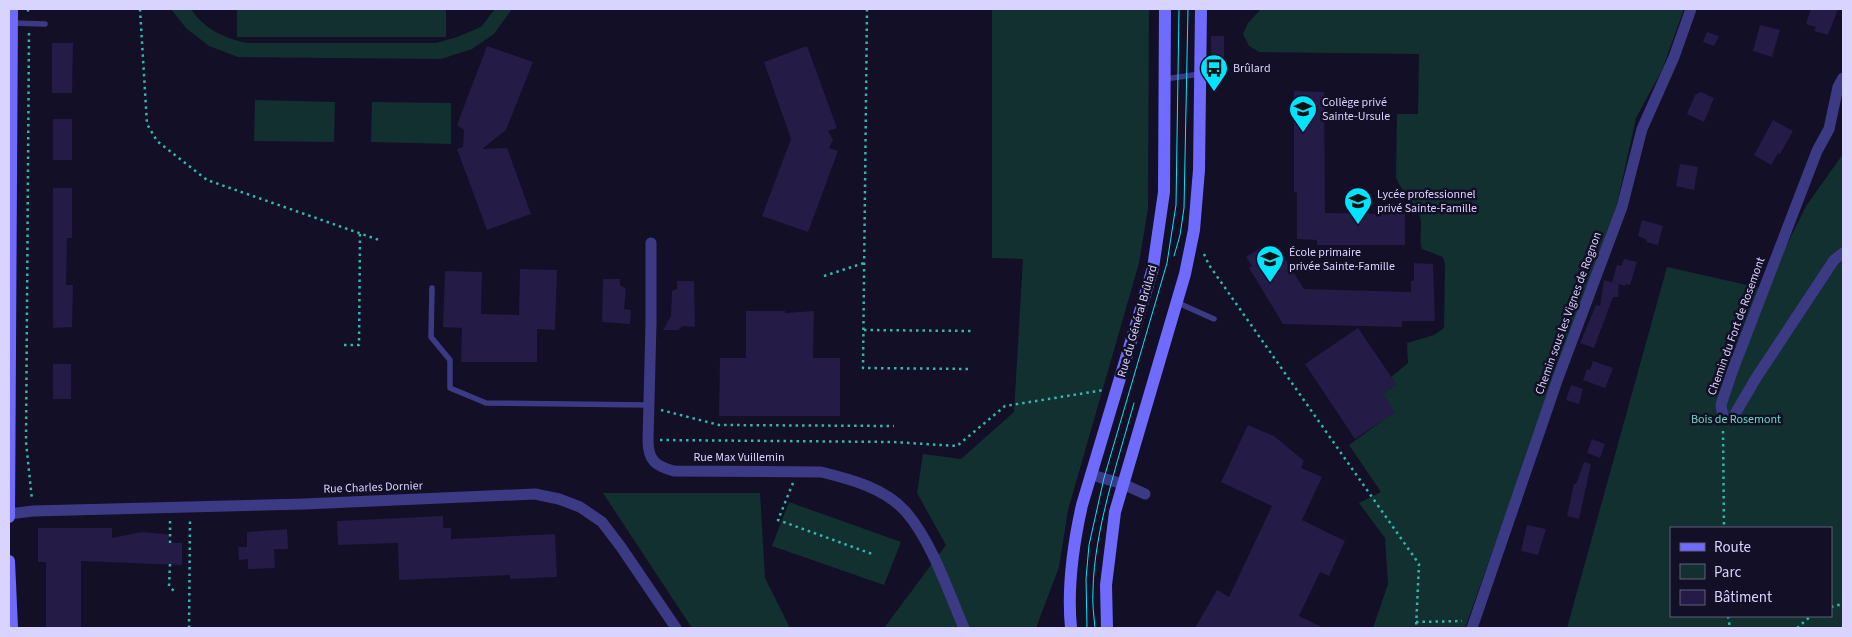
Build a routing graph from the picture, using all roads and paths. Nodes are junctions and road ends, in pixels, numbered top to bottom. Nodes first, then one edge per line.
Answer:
1 (28, 9) edge
2 (140, 9) edge
3 (867, 9) edge
4 (1165, 9) edge
5 (1201, 9) edge
6 (1691, 9) edge
7 (11, 13) edge
8 (28, 24) junction
9 (45, 24) dead end
10 (1221, 72) dead end
11 (1200, 74) junction
12 (1843, 78) edge
13 (1165, 79) junction
14 (360, 234) junction
15 (379, 240) dead end
16 (651, 243) dead end
17 (1204, 252) dead end
18 (1843, 252) edge
19 (9, 258) edge
20 (864, 263) junction
21 (22, 270) dead end
22 (28, 270) junction
23 (824, 276) dead end
24 (432, 288) dead end
25 (1176, 302) junction
26 (1214, 319) dead end
27 (864, 330) junction
28 (971, 331) dead end
29 (344, 345) dead end
30 (970, 369) dead end
31 (1108, 390) dead end
32 (649, 405) junction
33 (661, 410) dead end
34 (1723, 417) junction
35 (894, 426) dead end
36 (9, 436) edge
37 (660, 440) dead end
38 (21, 442) dead end
39 (28, 442) junction
40 (1092, 475) junction
41 (793, 482) dead end
42 (1123, 484) junction
43 (1145, 494) dead end
44 (33, 511) junction
45 (9, 515) edge
46 (190, 515) dead end
47 (170, 516) dead end
48 (1724, 527) edge
49 (170, 543) dead end
50 (876, 555) dead end
51 (9, 561) edge
52 (170, 564) dead end
53 (175, 592) dead end
54 (1810, 617) edge
55 (1416, 622) junction
56 (1473, 624) edge
57 (12, 628) edge
58 (189, 628) edge
59 (676, 628) edge
60 (964, 628) edge
61 (1071, 628) edge
62 (1107, 628) edge
63 (1416, 628) edge
64 (1797, 628) edge

1 - 8 path
2 - 14 path
3 - 20 path
4 - 13 main road, Rue du Général Brûlard
5 - 11 main road
6 - 56 street, Chemin sous les Vignes de Rognon
7 - 8 lane
7 - 19 main road
8 - 9 lane
8 - 22 path
10 - 11 lane
11 - 13 lane
11 - 25 main road
12 - 34 street, Chemin du Fort de Rosemont
13 - 40 main road, Rue du Général Brûlard
14 - 15 path
14 - 29 path
16 - 32 street, Rue Max Vuillemin
17 - 55 path
18 - 34 street
19 - 36 main road
20 - 23 path
20 - 27 path
21 - 22 path
22 - 39 path
24 - 32 lane
25 - 26 lane
25 - 42 main road
27 - 28 path
27 - 30 path
31 - 37 path
32 - 60 street, Rue Max Vuillemin
33 - 35 path
34 - 48 path
36 - 45 main road
38 - 39 path
39 - 44 path
40 - 42 street
40 - 61 main road, Rue du Général Brûlard
41 - 50 path
42 - 43 street
42 - 62 main road
44 - 45 street, Rue Charles Dornier
44 - 59 street, Rue Charles Dornier
46 - 58 path
47 - 49 path
51 - 57 main road
52 - 53 path
54 - 64 path
55 - 56 path
55 - 63 path

